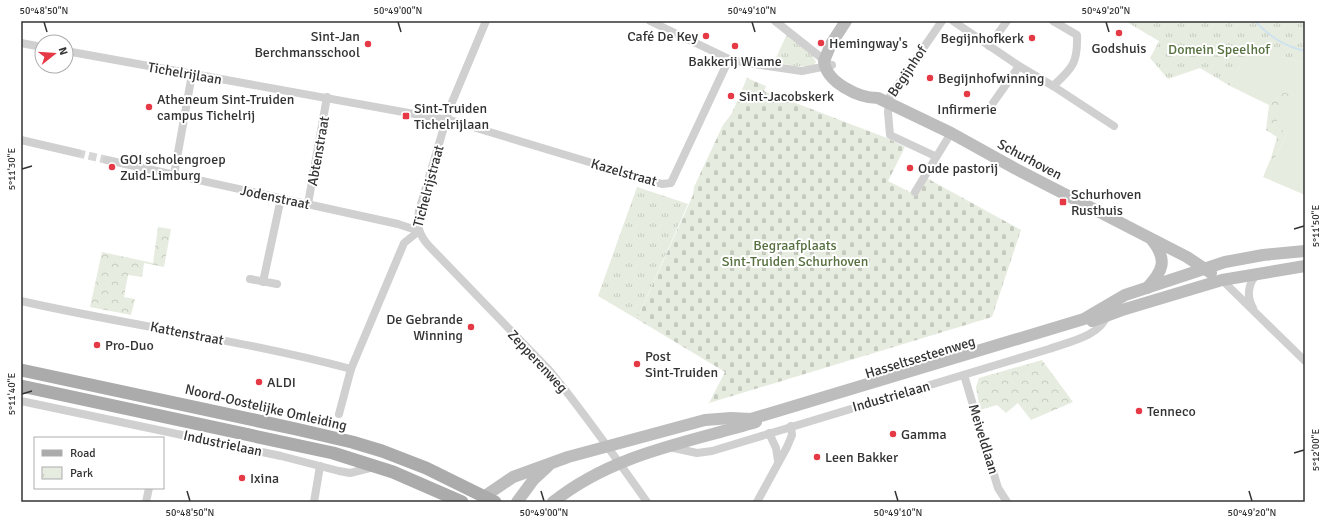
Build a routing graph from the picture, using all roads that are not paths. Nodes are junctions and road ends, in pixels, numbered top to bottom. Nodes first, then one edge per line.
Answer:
1 (486, 21) edge
2 (650, 21) edge
3 (775, 21) edge
4 (846, 21) edge
5 (852, 21) edge
6 (942, 21) edge
7 (953, 21) edge
8 (1007, 21) edge
9 (1054, 21) edge
10 (21, 43) edge
11 (34, 45) edge
12 (989, 46) junction
13 (74, 52) edge
14 (729, 59) junction
15 (827, 64) junction
16 (1018, 66) junction
17 (192, 74) junction
18 (1053, 86) junction
19 (327, 97) junction
20 (885, 101) junction
21 (993, 103) dead end
22 (446, 120) junction
23 (1114, 126) dead end
24 (951, 133) junction
25 (21, 140) edge
26 (77, 153) tunnel mouth
27 (935, 156) junction
28 (107, 160) tunnel mouth
29 (174, 175) junction
30 (915, 192) dead end
31 (281, 198) junction
32 (308, 204) junction
33 (419, 231) junction
34 (1150, 238) junction
35 (1305, 251) edge
36 (1305, 266) edge
37 (1206, 269) junction
38 (1258, 273) junction
39 (250, 279) dead end
40 (1222, 280) junction
41 (263, 282) junction
42 (277, 284) dead end
43 (1147, 288) junction
44 (21, 301) edge
45 (1107, 315) junction
46 (1258, 315) junction
47 (1305, 361) edge
48 (351, 369) junction
49 (21, 370) edge
50 (964, 375) junction
51 (21, 386) edge
52 (21, 401) edge
53 (339, 414) dead end
54 (791, 426) junction
55 (769, 433) junction
56 (160, 434) edge
57 (608, 446) junction
58 (666, 447) junction
59 (778, 461) junction
60 (620, 463) junction
61 (550, 464) junction
62 (320, 466) junction
63 (376, 466) junction
64 (149, 489) edge
65 (490, 499) edge
66 (558, 500) edge
67 (146, 502) edge
68 (314, 502) edge
69 (462, 502) edge
70 (517, 502) edge
71 (647, 502) edge
72 (757, 502) edge
73 (1007, 502) edge

1 - 22 street, Tichelrijstraat
2 - 14 street
3 - 15 street
4 - 15 main road
5 - 15 main road
6 - 20 street, Begijnhof
7 - 12 street
8 - 12 street
9 - 18 street
10 - 11 street
12 - 16 street
13 - 17 street, Tichelrijlaan
14 - 15 street
14 - 22 street, Kazelstraat
15 - 20 main road, Schurhoven
16 - 18 street
16 - 21 street
17 - 19 street, Tichelrijlaan
17 - 29 street
18 - 23 street
19 - 22 street, Tichelrijlaan
19 - 32 street, Abtenstraat
20 - 24 main road, Schurhoven
20 - 27 street
22 - 33 street, Tichelrijstraat
24 - 27 street
24 - 34 main road, Schurhoven
25 - 26 street
27 - 30 street
28 - 29 street, Jodenstraat
29 - 31 street, Jodenstraat
31 - 32 street, Jodenstraat
31 - 41 street
32 - 33 street, Jodenstraat
33 - 48 street, Tichelrijstraat
33 - 57 street, Zepperenweg
34 - 37 main road, Schurhoven
34 - 43 main road
35 - 37 main road, Hasseltsesteenweg
36 - 38 main road, Hasseltsesteenweg
37 - 40 main road, Schurhoven
37 - 43 main road, Hasseltsesteenweg
38 - 40 main road, Hasseltsesteenweg
38 - 46 street
39 - 41 street
40 - 45 main road, Hasseltsesteenweg
40 - 46 street
41 - 42 street
43 - 57 main road, Hasseltsesteenweg
44 - 48 street, Kattenstraat
45 - 50 street, Industrielaan
45 - 58 main road, Hasseltsesteenweg
46 - 47 street
48 - 53 street, Tichelrijstraat
49 - 65 main road, Noord-Oostelijke Omleiding
50 - 54 street, Industrielaan
50 - 73 street, Meiveldlaan
51 - 63 main road
52 - 56 street, Industrielaan
54 - 55 street, Industrielaan
54 - 59 street
55 - 58 street, Industrielaan
55 - 59 street
56 - 62 street, Industrielaan
57 - 60 street, Zepperenweg
57 - 61 main road, Hasseltsesteenweg
58 - 60 main road, Hasseltsesteenweg
59 - 72 street
60 - 66 main road, Hasseltsesteenweg
60 - 71 street, Zepperenweg
61 - 65 main road, Hasseltsesteenweg
61 - 70 main road, Hasseltsesteenweg
62 - 63 street, Industrielaan
62 - 68 street
63 - 69 main road
64 - 67 street

